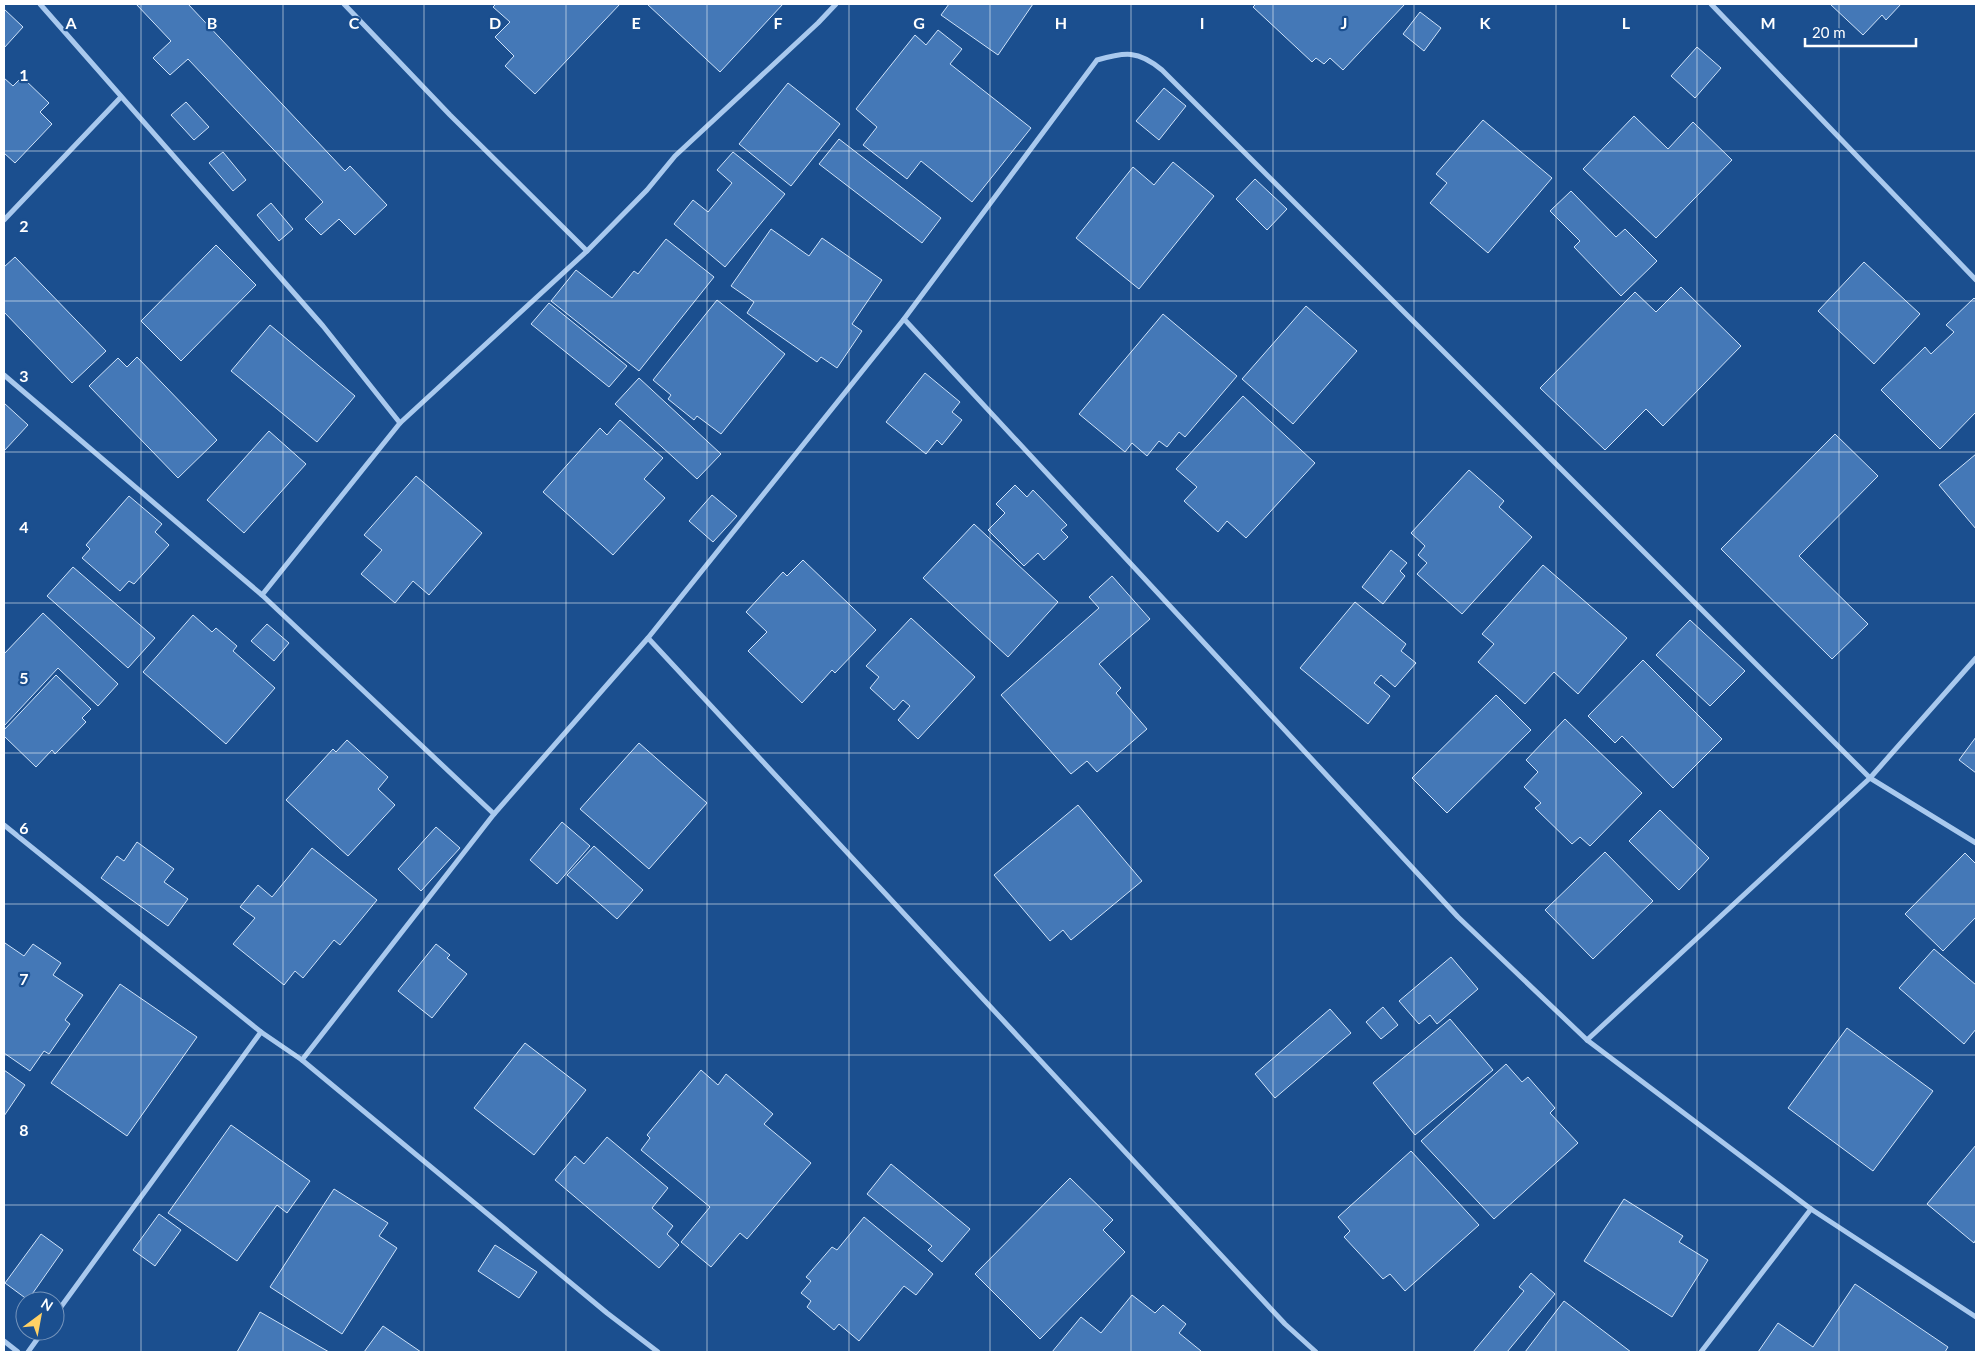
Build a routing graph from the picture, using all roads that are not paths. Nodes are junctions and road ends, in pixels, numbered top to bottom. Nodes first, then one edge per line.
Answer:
1 (40, 4) edge
2 (344, 4) edge
3 (836, 4) edge
4 (1711, 4) edge
5 (121, 97) junction
6 (4, 220) edge
7 (587, 251) junction
8 (1976, 280) edge
9 (904, 319) junction
10 (4, 375) edge
11 (400, 423) junction
12 (262, 595) junction
13 (648, 638) junction
14 (1976, 658) edge
15 (1870, 778) junction
16 (494, 814) junction
17 (4, 825) edge
18 (1976, 843) edge
19 (261, 1032) junction
20 (1587, 1040) junction
21 (302, 1060) junction
22 (1811, 1209) junction
23 (65, 1301) edge
24 (1976, 1317) edge
25 (4, 1341) edge
26 (36, 1341) edge
27 (18, 1352) edge
28 (28, 1352) edge
29 (658, 1352) edge
30 (1316, 1352) edge
31 (1702, 1352) edge

1 - 5 street
2 - 7 street
3 - 7 street
4 - 8 street
5 - 6 street
5 - 11 street
7 - 11 street
9 - 13 street
9 - 15 street
9 - 20 street
10 - 12 street
11 - 12 street
12 - 16 street
13 - 16 street
13 - 30 street
14 - 15 street
15 - 18 street
15 - 20 street
16 - 21 street
17 - 19 street
19 - 21 street
19 - 23 street
20 - 22 street
21 - 29 street
22 - 24 street
22 - 31 street
25 - 27 street
26 - 28 street

